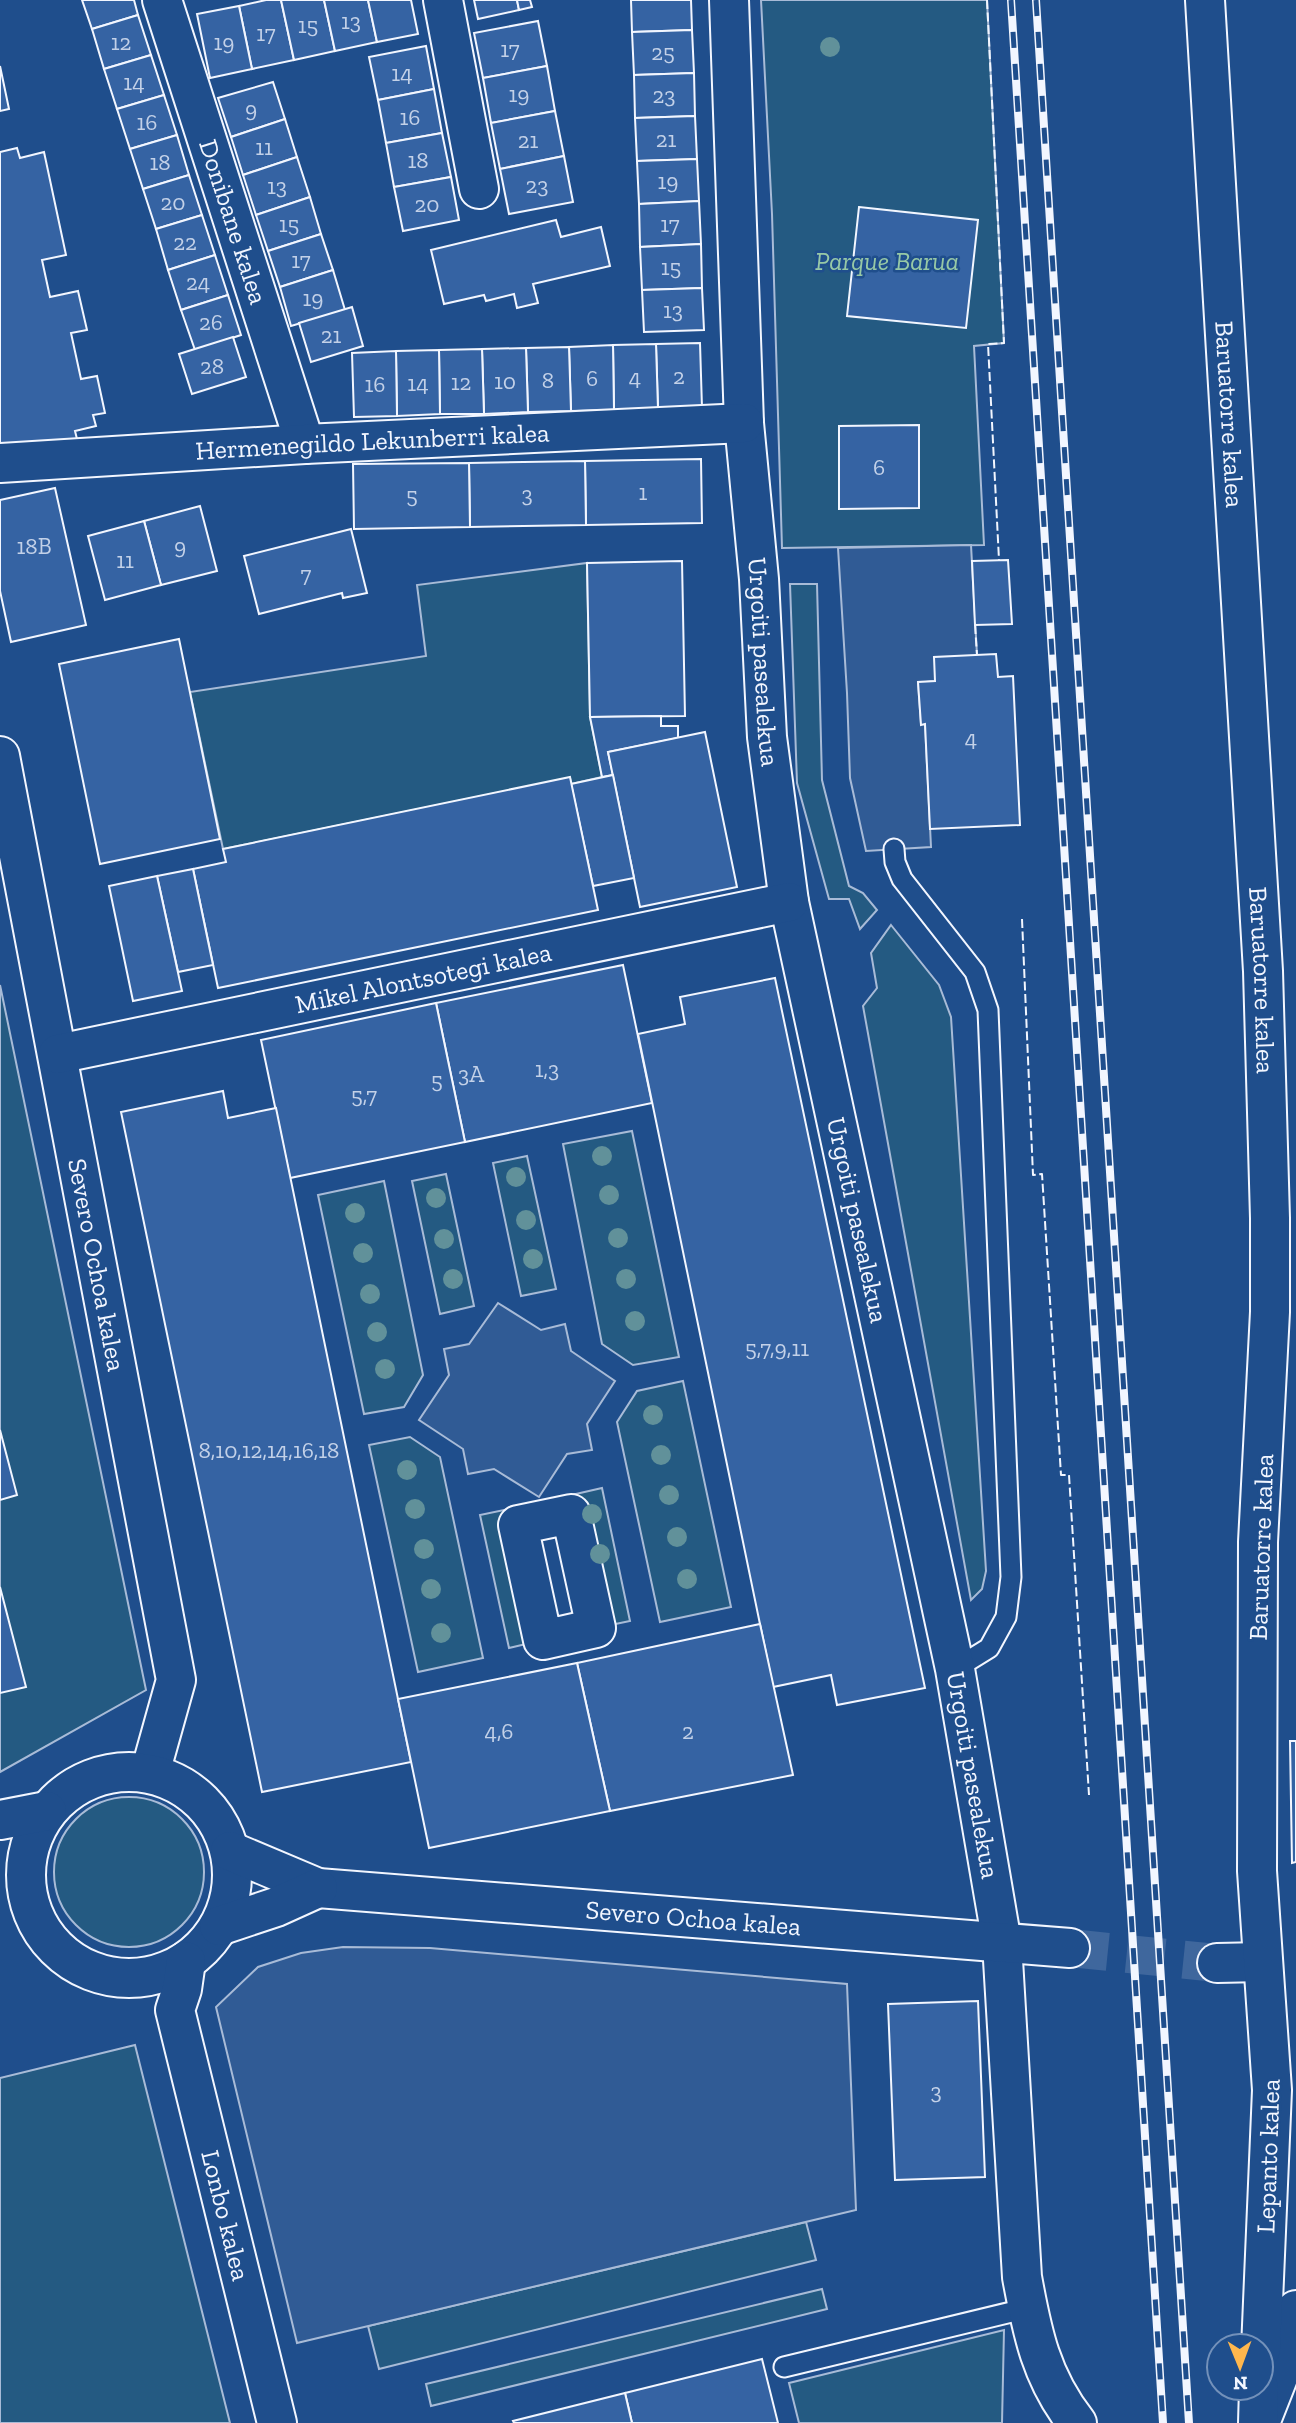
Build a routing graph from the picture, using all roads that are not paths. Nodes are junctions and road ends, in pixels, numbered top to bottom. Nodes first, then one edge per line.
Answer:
1 (162, 0) edge
2 (443, 0) edge
3 (729, 0) edge
4 (1205, 0) edge
5 (480, 189) dead end
6 (744, 424) junction
7 (304, 444) junction
8 (0, 463) edge
9 (0, 756) edge
10 (894, 849) dead end
11 (789, 902) junction
12 (58, 1054) junction
13 (954, 1669) junction
14 (150, 1773) junction
15 (47, 1811) junction
16 (0, 1820) edge
17 (230, 1851) junction
18 (318, 1888) junction
19 (17, 1912) edge
20 (219, 1926) junction
21 (1002, 1943) junction
22 (1070, 1948) tunnel mouth
23 (186, 1961) junction
24 (1262, 1962) junction
25 (1217, 1963) tunnel mouth
26 (140, 1977) junction
27 (175, 2010) junction
28 (1028, 2308) junction
29 (1296, 2310) edge
30 (1262, 2332) edge
31 (784, 2367) dead end
32 (1259, 2402) edge
33 (278, 2423) edge
34 (1077, 2423) edge
35 (1259, 2423) edge

1 - 7 street, Donibane kalea
2 - 5 street
3 - 6 street, Urgoiti pasealekua
4 - 24 street, Baruatorre kalea
6 - 7 street, Hermenegildo Lekunberri kalea
6 - 11 street, Urgoiti pasealekua
7 - 8 street, Hermenegildo Lekunberri kalea
9 - 12 street, Severo Ochoa kalea
10 - 13 lane
11 - 12 street, Mikel Alontsotegi kalea
11 - 13 street, Urgoiti pasealekua
12 - 14 street, Severo Ochoa kalea
13 - 21 street, Urgoiti pasealekua
14 - 15 street
14 - 17 street
15 - 16 street
15 - 19 street
17 - 18 street, Severo Ochoa kalea
17 - 20 street
18 - 20 street, Severo Ochoa kalea
18 - 21 street, Severo Ochoa kalea
19 - 26 street
20 - 23 street
21 - 22 street, Severo Ochoa kalea
21 - 28 street, Urgoiti pasealekua
23 - 26 street
23 - 27 street, Lonbo kalea
24 - 25 street
24 - 30 street, Lepanto kalea
26 - 27 street
27 - 33 street, Lonbo kalea
28 - 31 lane
28 - 34 street, Urgoiti pasealekua
29 - 35 street
32 - 35 street

